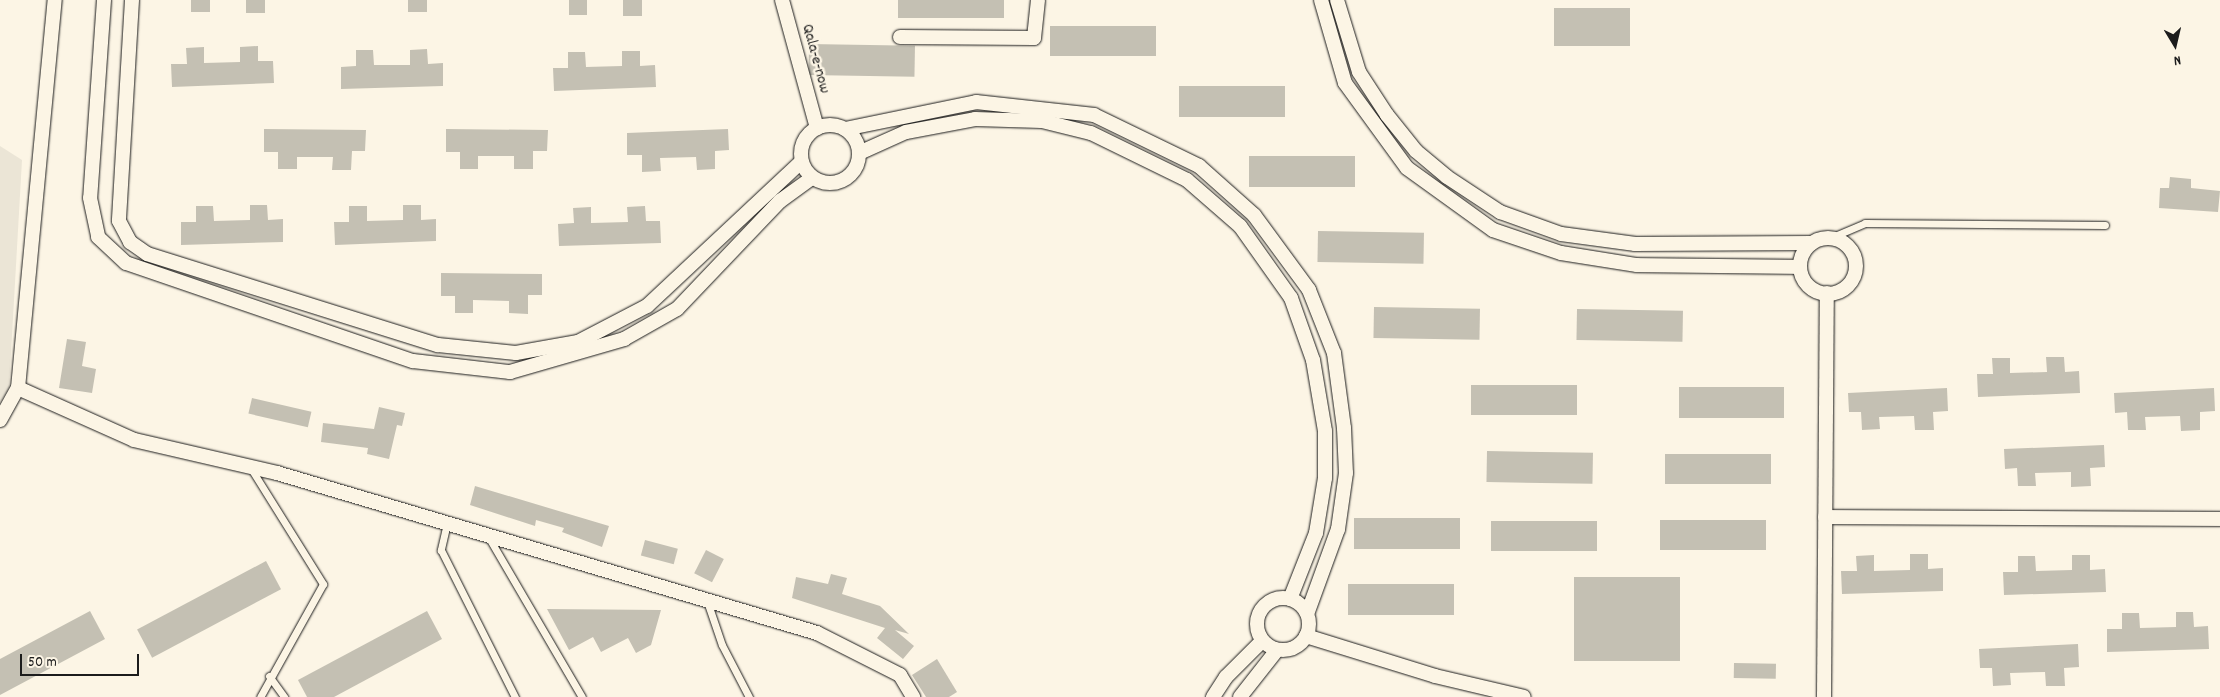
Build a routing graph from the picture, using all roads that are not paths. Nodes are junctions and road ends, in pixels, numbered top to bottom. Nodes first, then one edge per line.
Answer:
1 (55, 0) edge
2 (104, 0) edge
3 (132, 0) edge
4 (782, 0) edge
5 (1038, 0) edge
6 (1321, 0) edge
7 (1337, 0) edge
8 (900, 37) dead end
9 (816, 128) junction
10 (845, 130) junction
11 (859, 153) junction
12 (801, 162) junction
13 (812, 178) junction
14 (2105, 225) dead end
15 (1830, 238) junction
16 (1812, 243) junction
17 (1800, 267) junction
18 (1827, 294) junction
19 (18, 388) junction
20 (0, 420) edge
21 (250, 467) junction
22 (1825, 517) junction
23 (2220, 519) edge
24 (447, 523) junction
25 (488, 535) junction
26 (706, 598) junction
27 (1290, 600) junction
28 (1307, 614) junction
29 (1306, 636) junction
30 (1262, 641) junction
31 (1277, 650) junction
32 (269, 676) junction
33 (260, 697) edge
34 (284, 697) edge
35 (515, 697) edge
36 (582, 697) edge
37 (749, 697) edge
38 (913, 697) edge
39 (1213, 697) edge
40 (1240, 697) edge
41 (1524, 697) edge
42 (1824, 697) edge

1 - 19 street
2 - 13 street
3 - 12 street
4 - 9 street, Qala-e-now
5 - 8 street
6 - 17 street
7 - 16 street
9 - 10 street
9 - 12 street
10 - 11 street
10 - 28 street
11 - 13 street
11 - 27 street
12 - 13 street
14 - 15 lane
15 - 16 street
15 - 18 street
16 - 17 street
17 - 18 street
18 - 22 street
19 - 20 street
19 - 21 street
21 - 24 street
21 - 32 lane
22 - 23 street
22 - 42 street
24 - 25 street
24 - 35 lane
25 - 26 street
25 - 36 lane
26 - 37 lane
26 - 38 street
27 - 28 street
27 - 30 street
28 - 29 street
29 - 31 street
29 - 41 street
30 - 31 street
30 - 39 street
31 - 40 street
32 - 33 lane
32 - 34 lane

